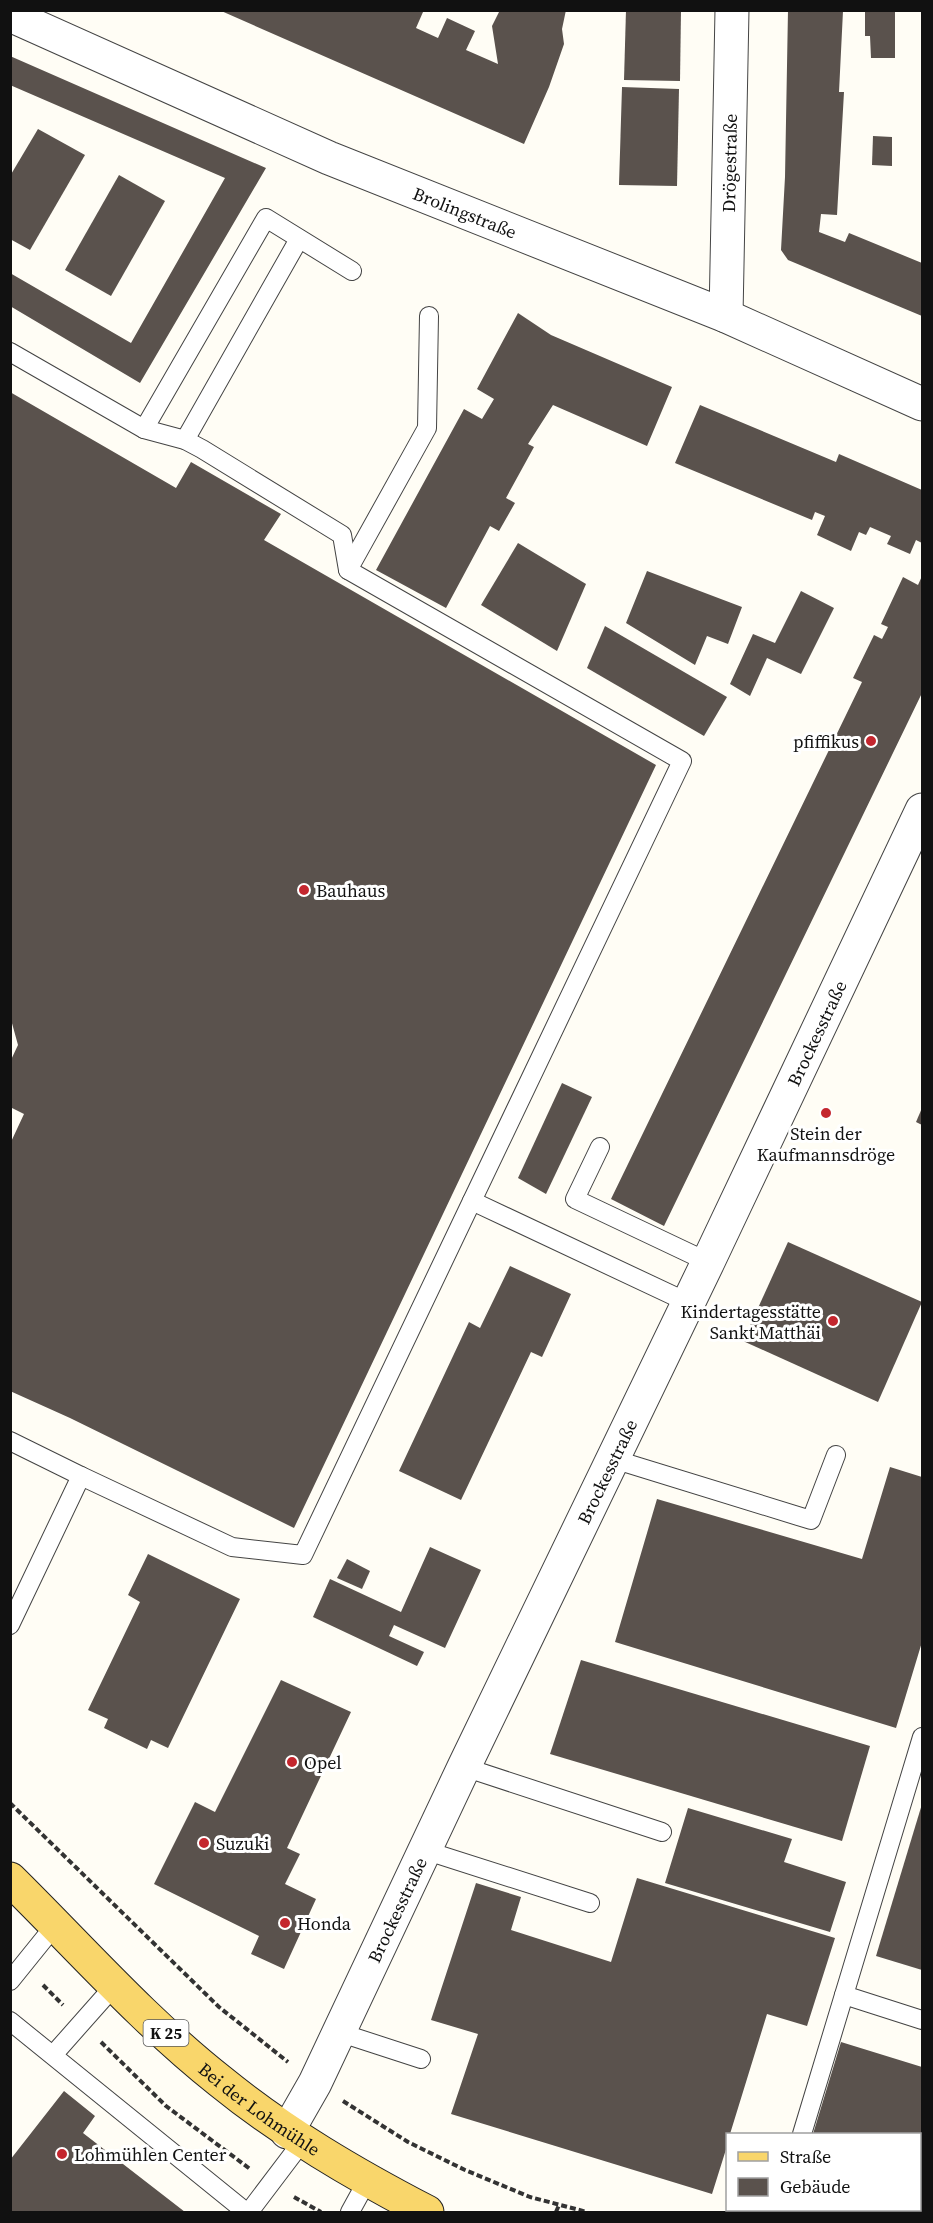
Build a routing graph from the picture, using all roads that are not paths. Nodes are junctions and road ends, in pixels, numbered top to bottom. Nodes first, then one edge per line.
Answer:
1 (732, 10) edge
2 (10, 15) edge
3 (299, 239) junction
4 (352, 272) dead end
5 (429, 316) dead end
6 (726, 316) junction
7 (10, 352) edge
8 (922, 404) edge
9 (144, 429) junction
10 (185, 440) junction
11 (348, 570) junction
12 (922, 810) edge
13 (600, 1147) dead end
14 (472, 1201) junction
15 (708, 1262) junction
16 (689, 1303) junction
17 (10, 1441) edge
18 (836, 1455) dead end
19 (613, 1459) junction
20 (81, 1476) junction
21 (17, 1595) edge
22 (10, 1625) edge
23 (922, 1737) edge
24 (464, 1767) junction
25 (662, 1832) dead end
26 (424, 1850) junction
27 (10, 1879) edge
28 (590, 1903) dead end
29 (56, 1924) junction
30 (10, 1981) edge
31 (115, 1985) junction
32 (844, 1995) junction
33 (922, 2020) edge
34 (10, 2021) edge
35 (338, 2032) junction
36 (52, 2055) junction
37 (421, 2059) dead end
38 (802, 2133) edge
39 (294, 2137) junction
40 (367, 2181) junction
41 (247, 2212) edge
42 (350, 2212) edge
43 (427, 2212) edge

1 - 6 street, Drögestraße
2 - 6 street, Brolingstraße
3 - 4 lane
3 - 9 lane
3 - 10 lane
5 - 11 lane
6 - 8 street, Brolingstraße
7 - 9 lane
9 - 10 lane
10 - 11 lane
11 - 14 lane
12 - 15 street, Brockesstraße
13 - 15 lane
14 - 16 lane
14 - 20 lane
15 - 16 street, Brockesstraße
16 - 19 street, Brockesstraße
17 - 20 lane
18 - 19 lane
19 - 24 street, Brockesstraße
20 - 21 lane
21 - 22 lane
23 - 32 lane
24 - 25 lane
24 - 26 street, Brockesstraße
26 - 28 lane
26 - 35 street, Brockesstraße
27 - 29 main road, Bei der Lohmühle / K 25
29 - 30 lane
29 - 31 main road, Bei der Lohmühle / K 25
31 - 36 lane
31 - 39 main road, Bei der Lohmühle / K 25
32 - 33 lane
32 - 38 lane
34 - 36 lane
35 - 37 lane
35 - 39 street, Brockesstraße
36 - 41 lane
39 - 40 main road, Bei der Lohmühle / K 25
39 - 41 lane
40 - 42 lane
40 - 43 main road, Bei der Lohmühle / K 25

